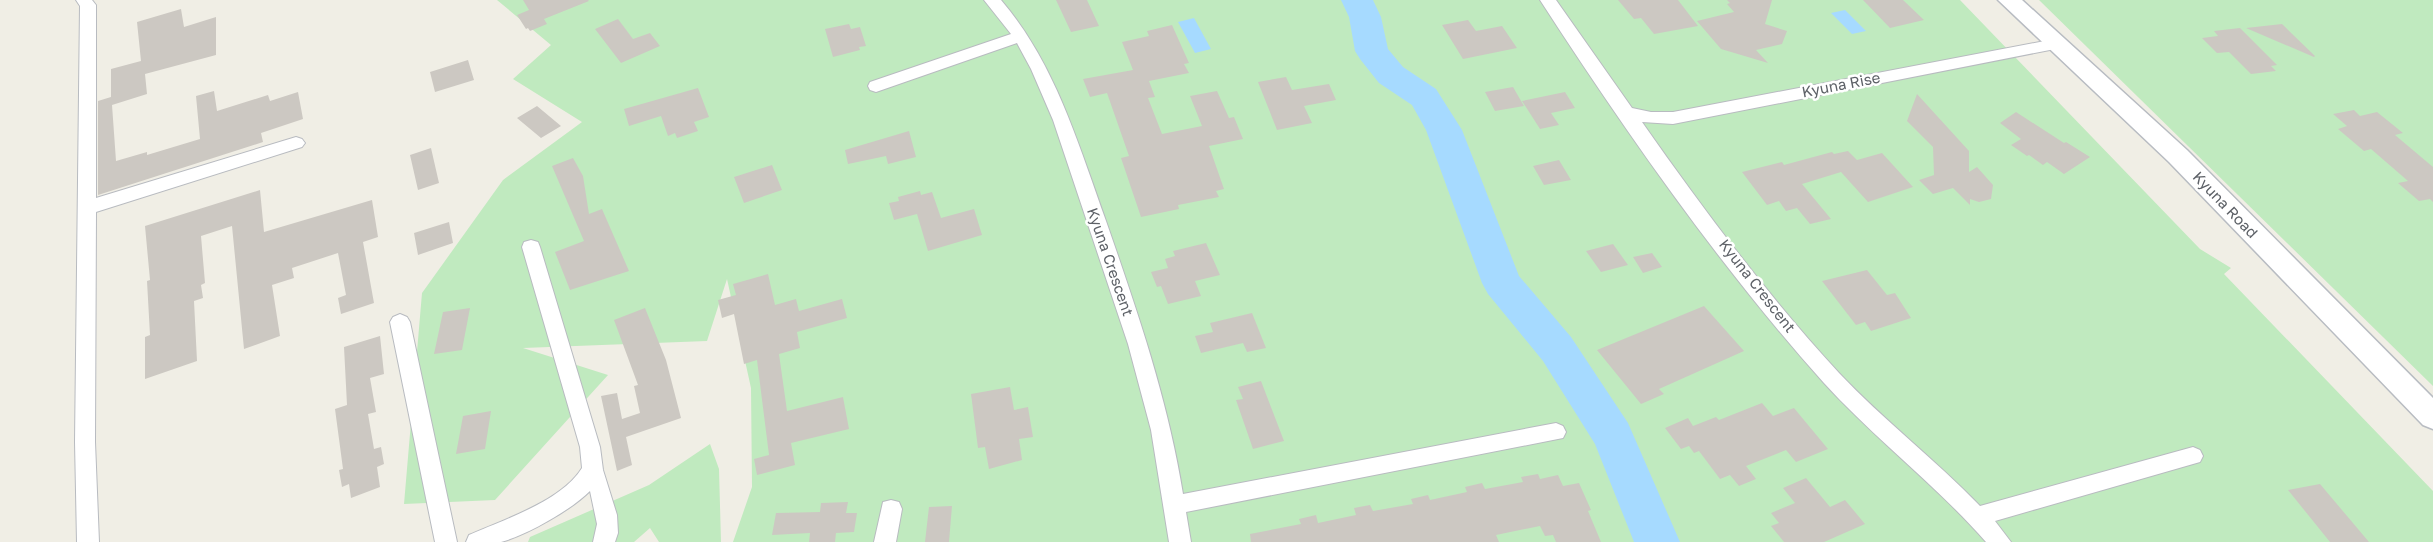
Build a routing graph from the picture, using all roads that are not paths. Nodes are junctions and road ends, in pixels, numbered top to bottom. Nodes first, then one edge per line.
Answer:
1 (84, 0) edge
2 (992, 0) edge
3 (1548, 0) edge
4 (2009, 0) edge
5 (1021, 36) junction
6 (2055, 44) junction
7 (876, 86) dead end
8 (1626, 113) junction
9 (296, 143) dead end
10 (86, 208) junction
11 (531, 248) dead end
12 (400, 322) dead end
13 (2433, 418) edge
14 (1556, 432) dead end
15 (2193, 456) dead end
16 (592, 470) junction
17 (1175, 504) junction
18 (892, 509) dead end
19 (1977, 516) junction
20 (88, 542) edge
21 (446, 542) edge
22 (477, 542) edge
23 (604, 542) edge
24 (885, 542) edge
25 (1180, 542) edge
26 (2000, 542) edge

1 - 10 street
2 - 5 street, Kyuna Crescent
3 - 8 street, Kyuna Crescent
4 - 6 main road, Kyuna Road
5 - 7 street
5 - 17 street, Kyuna Crescent
6 - 8 street, Kyuna Rise
6 - 13 main road, Kyuna Road
8 - 19 street, Kyuna Crescent
9 - 10 street
10 - 20 street
11 - 16 street
12 - 21 street
14 - 17 street
15 - 19 street
16 - 22 street
16 - 23 street
17 - 25 street, Kyuna Crescent
18 - 24 street
19 - 26 street, Kyuna Crescent

